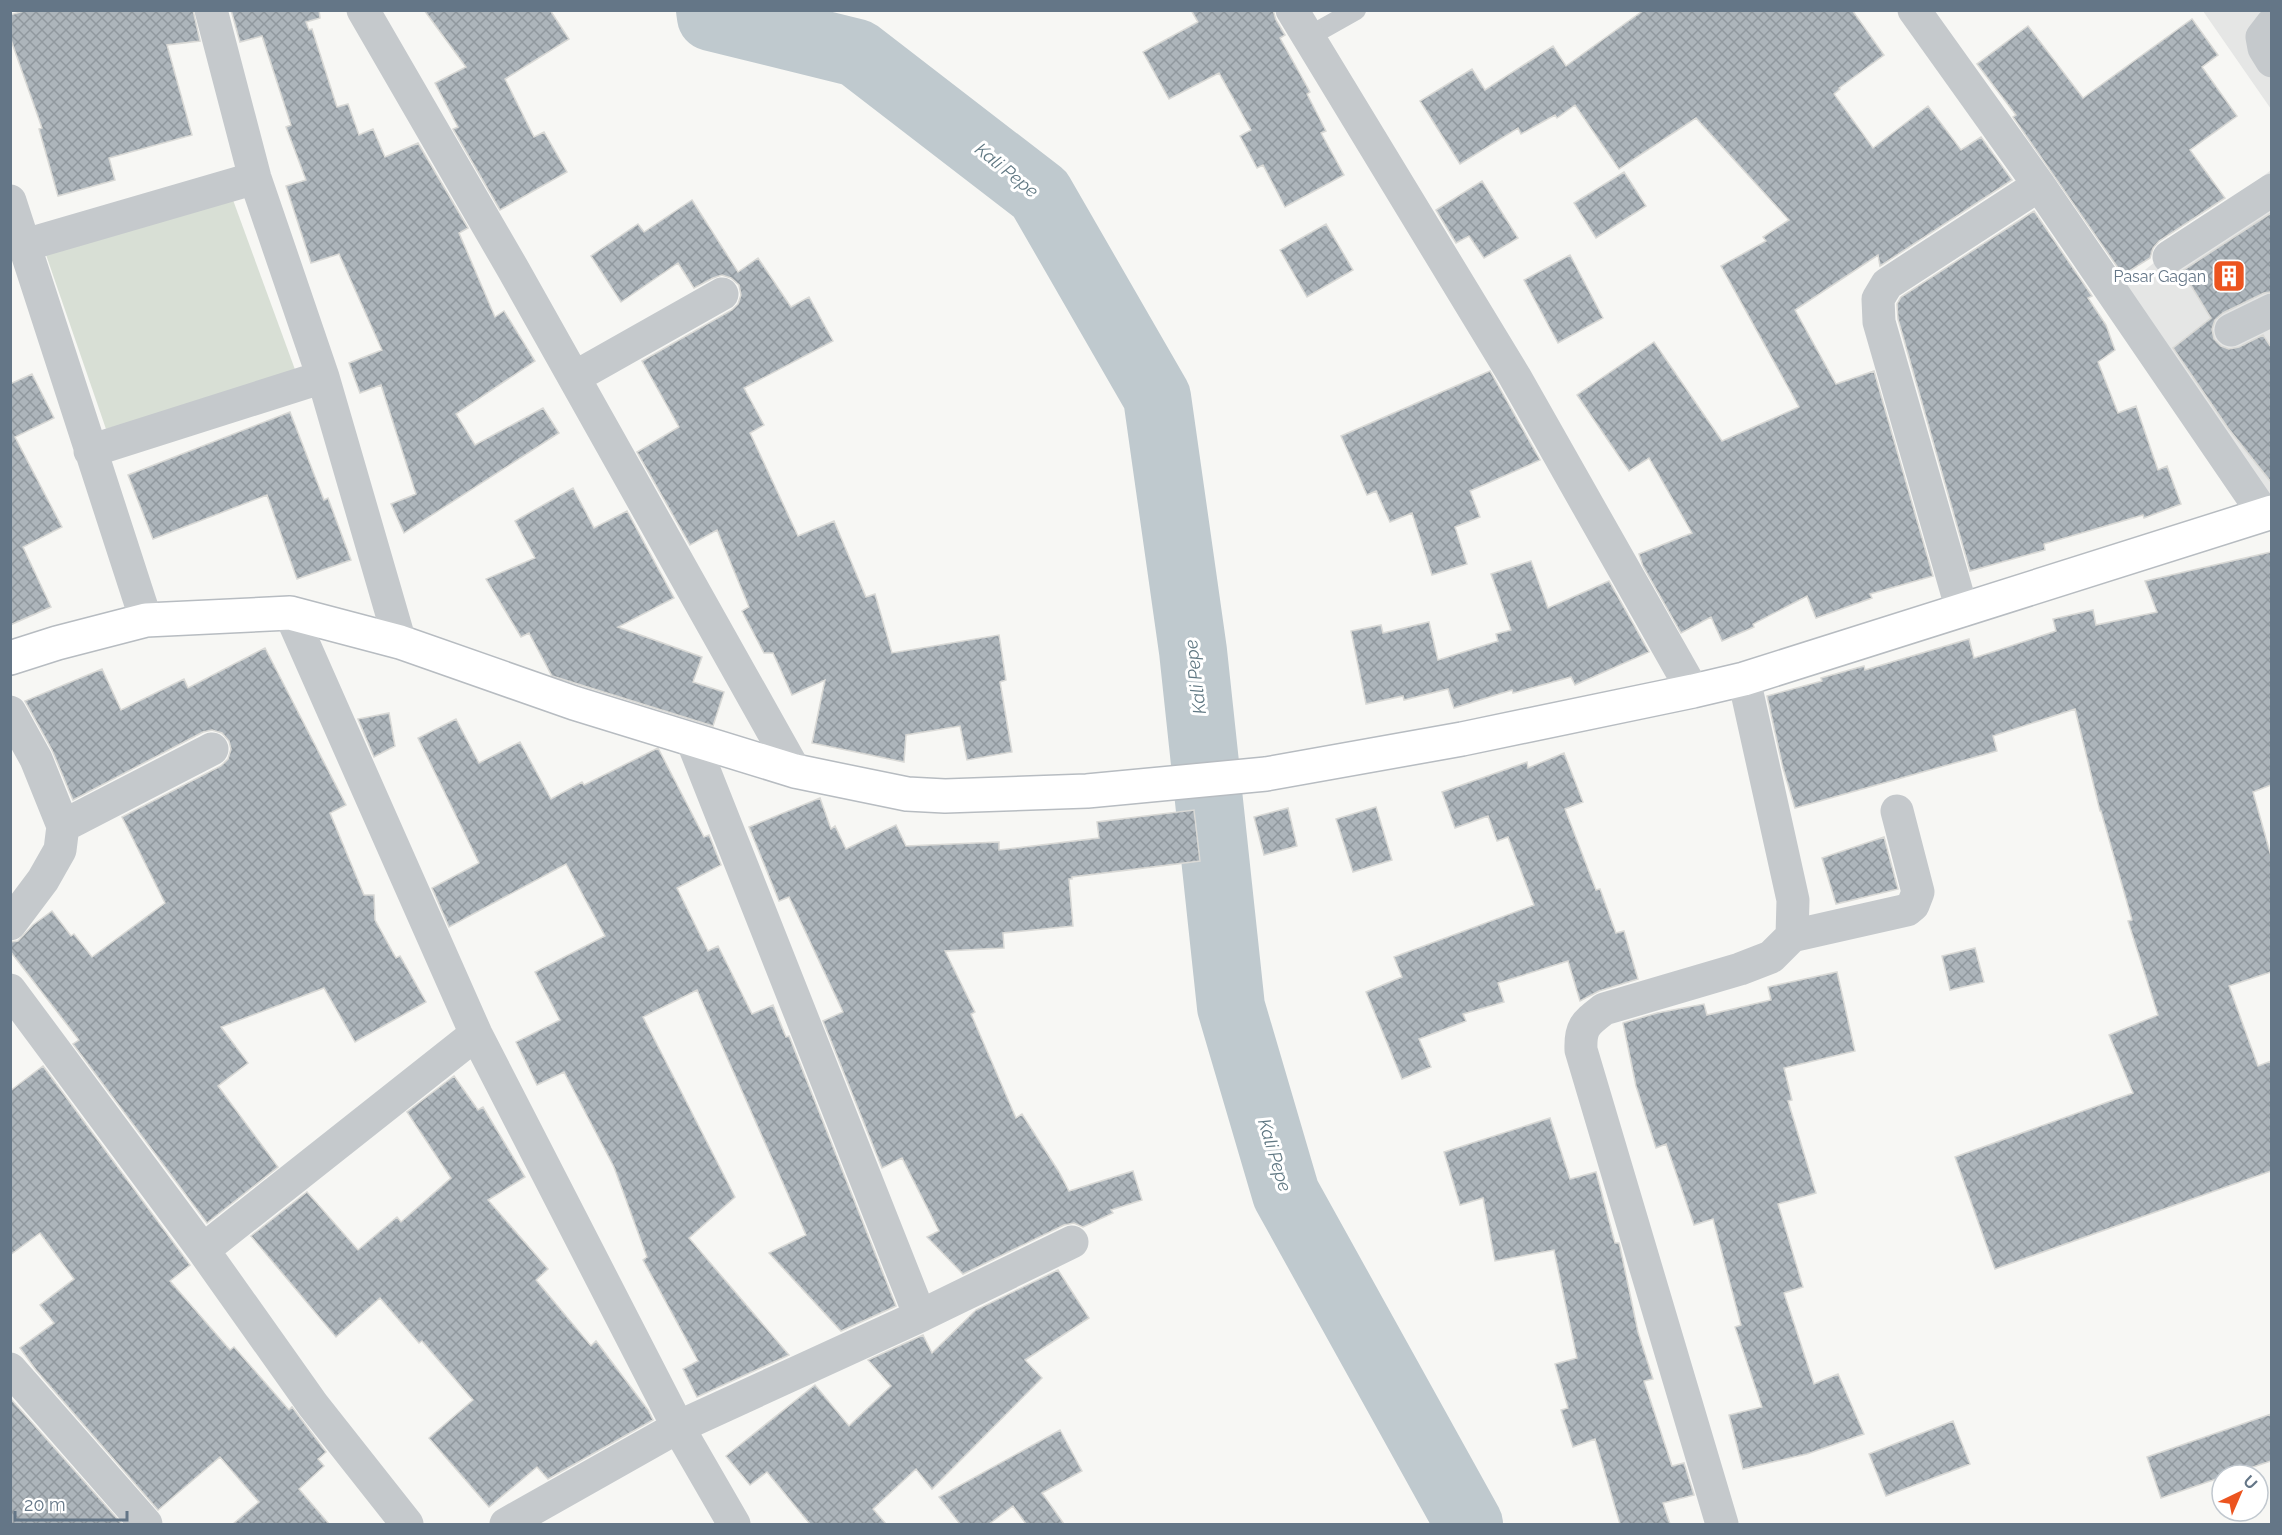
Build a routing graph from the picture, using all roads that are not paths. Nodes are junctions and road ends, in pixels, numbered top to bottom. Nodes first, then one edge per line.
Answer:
1 (211, 10) edge
2 (363, 10) edge
3 (1356, 10) edge
4 (1914, 10) edge
5 (1300, 24) edge
6 (2271, 24) edge
7 (2271, 61) edge
8 (255, 178) junction
9 (2039, 185) junction
10 (2271, 190) edge
11 (10, 201) edge
12 (25, 245) junction
13 (2169, 257) dead end
14 (722, 294) dead end
15 (2271, 310) edge
16 (2231, 330) dead end
17 (323, 377) junction
18 (575, 377) junction
19 (90, 451) junction
20 (2268, 513) edge
21 (1962, 610) junction
22 (290, 613) junction
23 (146, 620) junction
24 (400, 642) junction
25 (10, 658) edge
26 (1744, 679) junction
27 (1693, 691) junction
28 (10, 712) edge
29 (692, 740) junction
30 (212, 748) dead end
31 (795, 771) junction
32 (1898, 811) dead end
33 (63, 826) junction
34 (10, 924) edge
35 (1792, 936) junction
36 (10, 990) edge
37 (476, 1034) junction
38 (1072, 1242) dead end
39 (203, 1250) junction
40 (920, 1316) junction
41 (10, 1369) edge
42 (678, 1427) junction
43 (146, 1524) edge
44 (407, 1524) edge
45 (506, 1524) edge
46 (734, 1524) edge
47 (1722, 1524) edge

1 - 8 street
2 - 18 street
3 - 5 lane
4 - 9 street
5 - 27 street
6 - 7 street
8 - 12 street
8 - 17 street
9 - 20 street
9 - 21 street
10 - 13 street
11 - 12 street
12 - 19 street
14 - 18 street
15 - 16 street
17 - 19 street
17 - 24 street
18 - 31 street
19 - 23 street
20 - 21 main road
21 - 26 main road
22 - 23 main road
22 - 24 main road
22 - 37 street
23 - 25 main road
24 - 29 main road
26 - 27 main road
26 - 35 street
27 - 31 main road
28 - 33 street
29 - 31 main road
29 - 40 street
30 - 33 street
32 - 35 street
33 - 34 street
35 - 47 street
36 - 39 street
37 - 39 street
37 - 42 street
38 - 40 street
39 - 44 street
40 - 42 street
41 - 43 street
42 - 45 street
42 - 46 street

